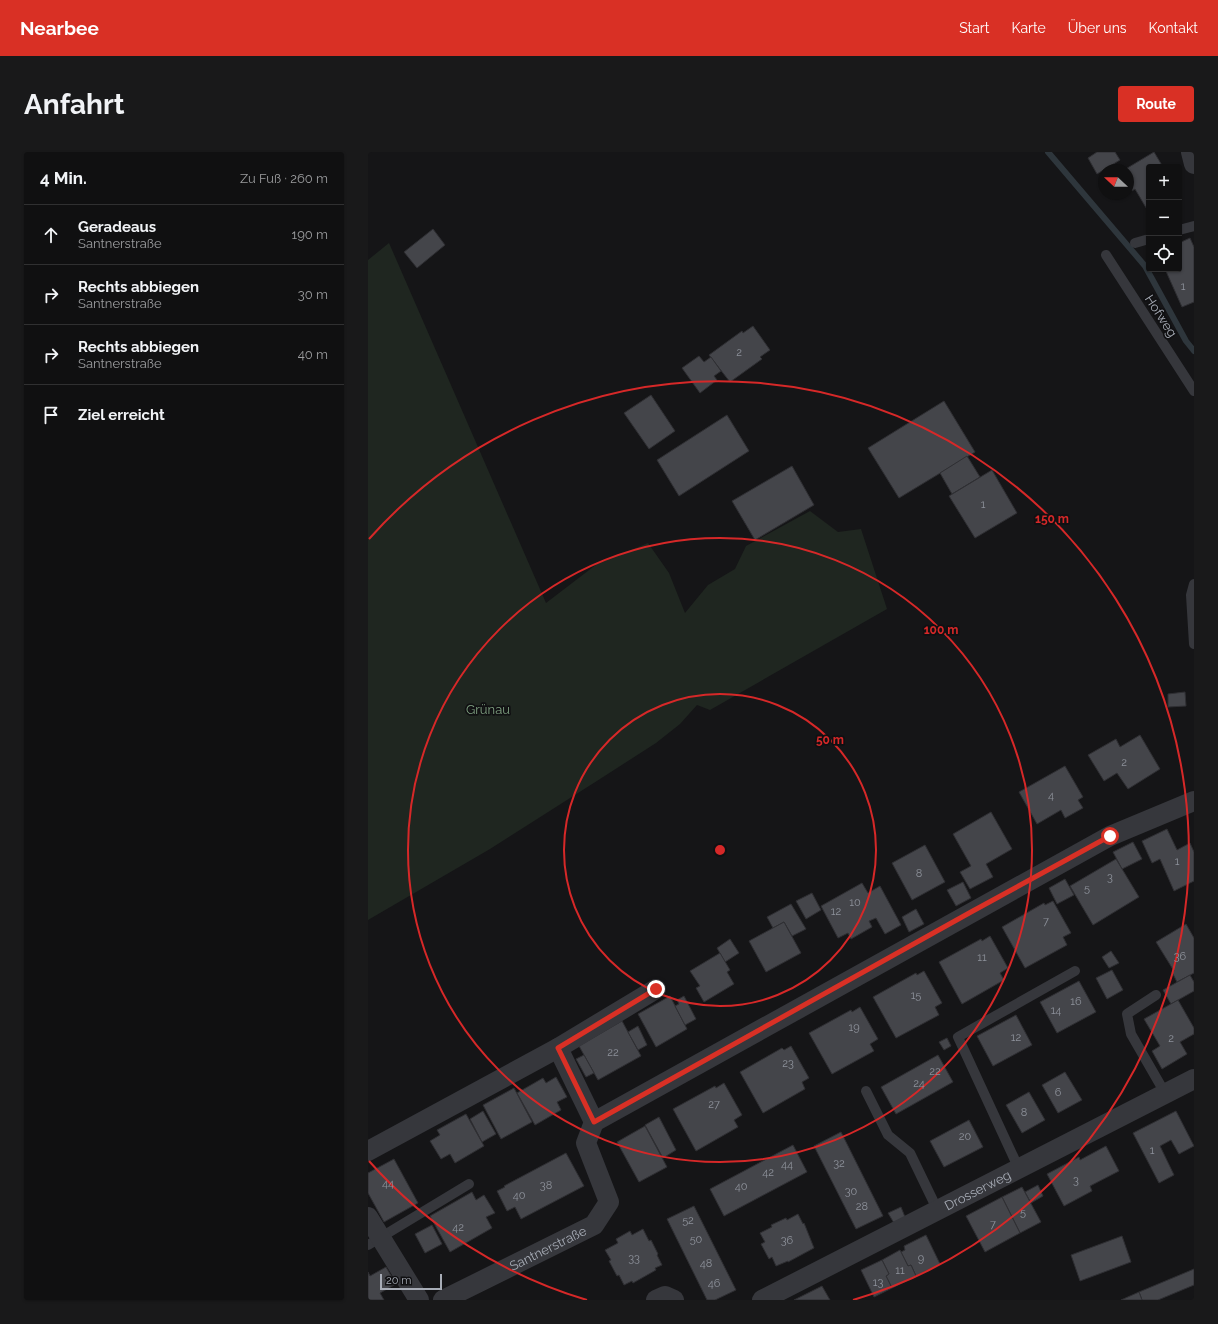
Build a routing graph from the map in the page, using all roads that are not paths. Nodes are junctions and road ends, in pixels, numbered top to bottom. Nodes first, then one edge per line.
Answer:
1 (1191, 152) edge
2 (1194, 164) edge
3 (1194, 226) edge
4 (1182, 229) edge
5 (1146, 240) edge
6 (1135, 243) dead end
7 (1106, 255) dead end
8 (1194, 391) edge
9 (1194, 584) edge
10 (1194, 644) edge
11 (1194, 801) edge
12 (1075, 972) dead end
13 (656, 989) dead end
14 (1156, 995) dead end
15 (558, 1048) junction
16 (1194, 1079) edge
17 (866, 1091) dead end
18 (1165, 1093) junction
19 (594, 1122) junction
20 (368, 1151) edge
21 (1019, 1169) junction
22 (469, 1184) dead end
23 (938, 1211) junction
24 (368, 1216) edge
25 (374, 1241) edge
26 (419, 1300) edge
27 (443, 1300) edge
28 (656, 1300) edge
29 (674, 1300) edge
30 (762, 1300) edge

1 - 2 street
3 - 4 lane
5 - 6 lane
7 - 8 lane, Hofweg
9 - 10 lane
11 - 19 street
12 - 21 lane
13 - 15 street
14 - 18 lane
15 - 19 street
15 - 20 street
16 - 18 street, Drosserweg
17 - 23 lane
18 - 21 street, Drosserweg
19 - 27 street, Santnerstraße
21 - 23 street, Drosserweg
22 - 25 lane
23 - 30 street, Drosserweg
24 - 25 street
25 - 26 street
28 - 29 street

